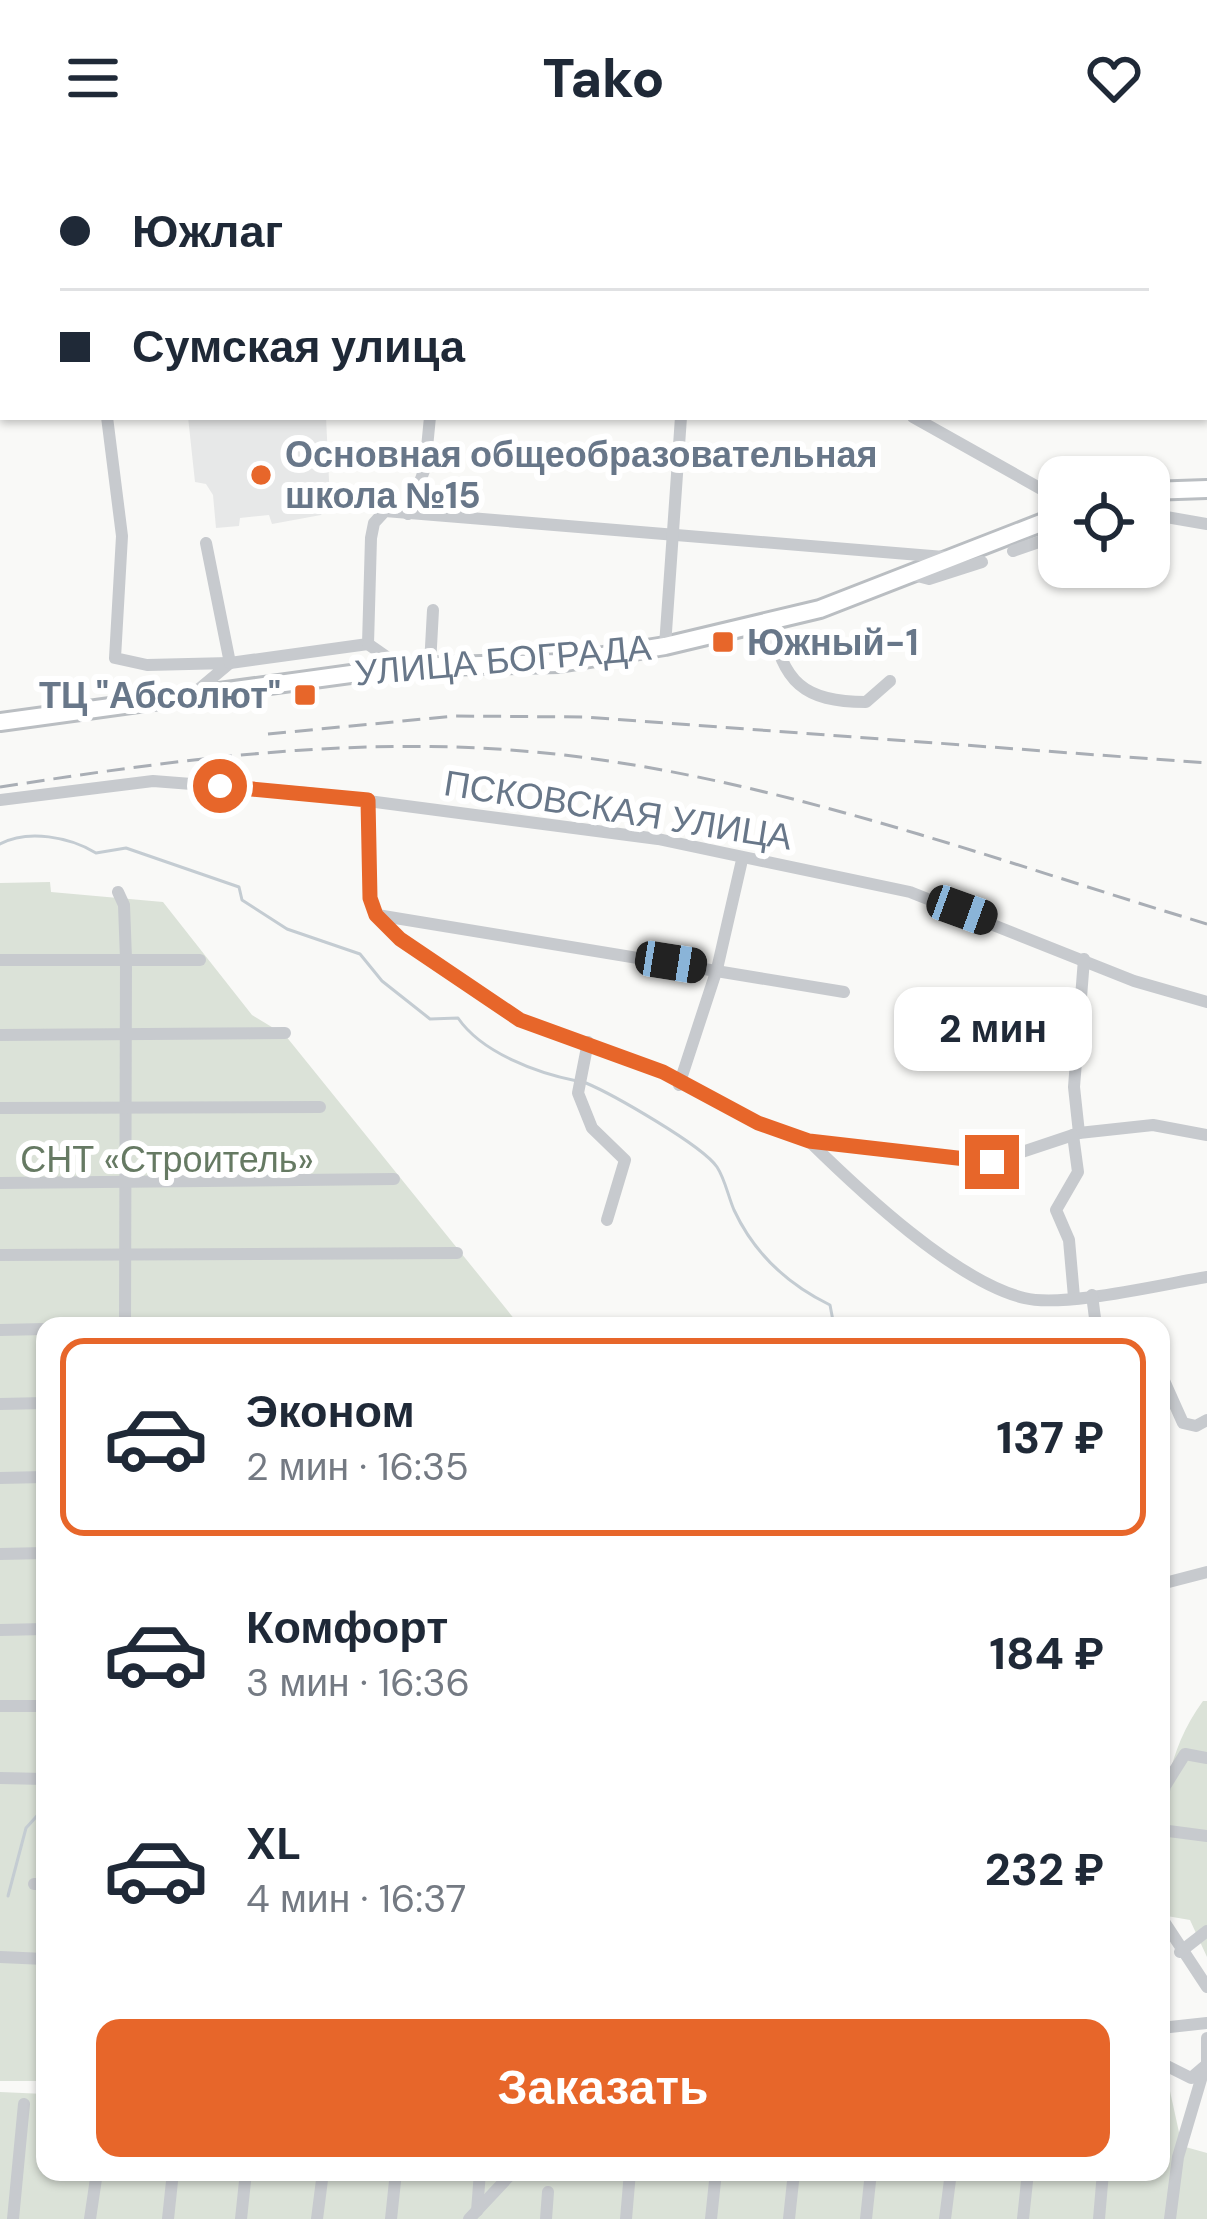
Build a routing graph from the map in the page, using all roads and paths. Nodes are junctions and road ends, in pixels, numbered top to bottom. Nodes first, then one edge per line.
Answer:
1 (106, 420) edge
2 (430, 420) edge
3 (681, 420) edge
4 (918, 420) edge
5 (1207, 489) edge
6 (1170, 490) edge
7 (1038, 491) edge
8 (408, 514) junction
9 (1170, 518) edge
10 (1038, 524) edge
11 (1207, 524) edge
12 (672, 532) junction
13 (1038, 543) edge
14 (206, 544) dead end
15 (1013, 551) dead end
16 (952, 558) junction
17 (982, 562) dead end
18 (910, 574) junction
19 (434, 610) dead end
20 (771, 622) junction
21 (368, 644) junction
22 (664, 646) junction
23 (230, 663) junction
24 (430, 665) junction
25 (402, 668) junction
26 (890, 680) dead end
27 (193, 695) junction
28 (0, 722) edge
29 (0, 800) edge
30 (368, 800) junction
31 (742, 860) junction
32 (118, 892) dead end
33 (376, 915) junction
34 (126, 959) junction
35 (1084, 959) junction
36 (0, 960) edge
37 (200, 960) dead end
38 (717, 969) junction
39 (844, 992) dead end
40 (1207, 1002) edge
41 (284, 1033) dead end
42 (126, 1034) junction
43 (0, 1035) edge
44 (588, 1042) junction
45 (680, 1085) junction
46 (320, 1106) dead end
47 (0, 1108) edge
48 (126, 1108) junction
49 (1207, 1114) edge
50 (1076, 1134) junction
51 (1204, 1134) edge
52 (809, 1141) junction
53 (394, 1179) dead end
54 (127, 1182) junction
55 (0, 1183) edge
56 (607, 1220) dead end
57 (457, 1253) dead end
58 (127, 1254) junction
59 (0, 1255) edge
60 (1207, 1277) edge
61 (1092, 1295) junction
62 (1074, 1297) junction
63 (125, 1317) edge
64 (1095, 1317) edge
65 (36, 1329) edge
66 (0, 1330) edge
67 (1170, 1394) edge
68 (0, 1403) edge
69 (36, 1403) edge
70 (1207, 1420) edge
71 (0, 1478) edge
72 (36, 1478) edge
73 (36, 1553) edge
74 (0, 1554) edge
75 (1207, 1572) edge
76 (1170, 1582) edge
77 (36, 1629) edge
78 (0, 1630) edge
79 (0, 1706) edge
80 (36, 1706) edge
81 (1207, 1758) edge
82 (0, 1778) edge
83 (1170, 1778) edge
84 (36, 1779) edge
85 (1170, 1831) edge
86 (1207, 1836) edge
87 (1207, 1931) edge
88 (1170, 1934) edge
89 (1180, 1952) junction
90 (0, 1957) edge
91 (36, 1959) edge
92 (1207, 1987) edge
93 (1207, 2023) edge
94 (1170, 2028) edge
95 (1207, 2038) edge
96 (1206, 2067) edge
97 (1170, 2068) edge
98 (24, 2104) dead end
99 (96, 2181) edge
100 (172, 2181) edge
101 (245, 2181) edge
102 (322, 2181) edge
103 (395, 2181) edge
104 (479, 2181) edge
105 (505, 2181) edge
106 (629, 2181) edge
107 (715, 2181) edge
108 (793, 2181) edge
109 (870, 2181) edge
110 (950, 2181) edge
111 (1027, 2181) edge
112 (1102, 2181) edge
113 (548, 2192) dead end
114 (473, 2215) edge
115 (13, 2219) edge
116 (90, 2219) edge
117 (168, 2219) edge
118 (241, 2219) edge
119 (317, 2219) edge
120 (391, 2219) edge
121 (546, 2219) edge
122 (626, 2219) edge
123 (711, 2219) edge
124 (789, 2219) edge
125 (866, 2219) edge
126 (945, 2219) edge
127 (1023, 2219) edge
128 (1099, 2219) edge
129 (1170, 2219) edge

1 - 23 street
2 - 8 street
3 - 12 street
4 - 7 street
5 - 6 main road
8 - 12 street
8 - 21 street
9 - 11 street
10 - 16 main road, УЛИЦА БОГРАДА
12 - 16 street
12 - 22 street
13 - 15 street
14 - 23 street
16 - 18 main road, УЛИЦА БОГРАДА
17 - 18 street
18 - 20 main road, УЛИЦА БОГРАДА
19 - 24 street
20 - 22 main road, УЛИЦА БОГРАДА
20 - 26 street
21 - 23 street
21 - 25 street
22 - 24 main road, УЛИЦА БОГРАДА
23 - 27 street
24 - 25 main road, УЛИЦА БОГРАДА
25 - 27 main road, УЛИЦА БОГРАДА
27 - 28 main road, УЛИЦА БОГРАДА
29 - 30 street, ПСКОВСКАЯ УЛИЦА
30 - 31 street, ПСКОВСКАЯ УЛИЦА
30 - 33 street
31 - 35 street, ПСКОВСКАЯ УЛИЦА
31 - 38 street
32 - 34 street
33 - 38 street
33 - 44 street
34 - 36 street
34 - 37 street
34 - 42 street
35 - 40 street, ПСКОВСКАЯ УЛИЦА
35 - 50 street
38 - 39 street
38 - 45 street
41 - 42 street
42 - 43 street
42 - 48 street
44 - 45 street
44 - 56 street
45 - 52 street
46 - 48 street
47 - 48 street
48 - 54 street
49 - 51 street
50 - 51 street
50 - 52 street
50 - 62 street
52 - 62 street
53 - 54 street
54 - 55 street
54 - 58 street
57 - 58 street
58 - 59 street
58 - 63 street
60 - 61 street
61 - 62 street
61 - 64 street
65 - 66 street
67 - 70 street
68 - 69 street
71 - 72 street
73 - 74 street
75 - 76 street
77 - 78 street
79 - 80 street
81 - 83 street
82 - 84 street
85 - 86 street
87 - 89 street
88 - 89 street
89 - 92 street
90 - 91 street
93 - 94 street
95 - 96 street
96 - 97 street
96 - 129 street
98 - 115 street
99 - 116 street
100 - 117 street
101 - 118 street
102 - 119 street
103 - 120 street
104 - 114 street
105 - 114 street
106 - 122 street
107 - 123 street
108 - 124 street
109 - 125 street
110 - 126 street
111 - 127 street
112 - 128 street
113 - 121 street

